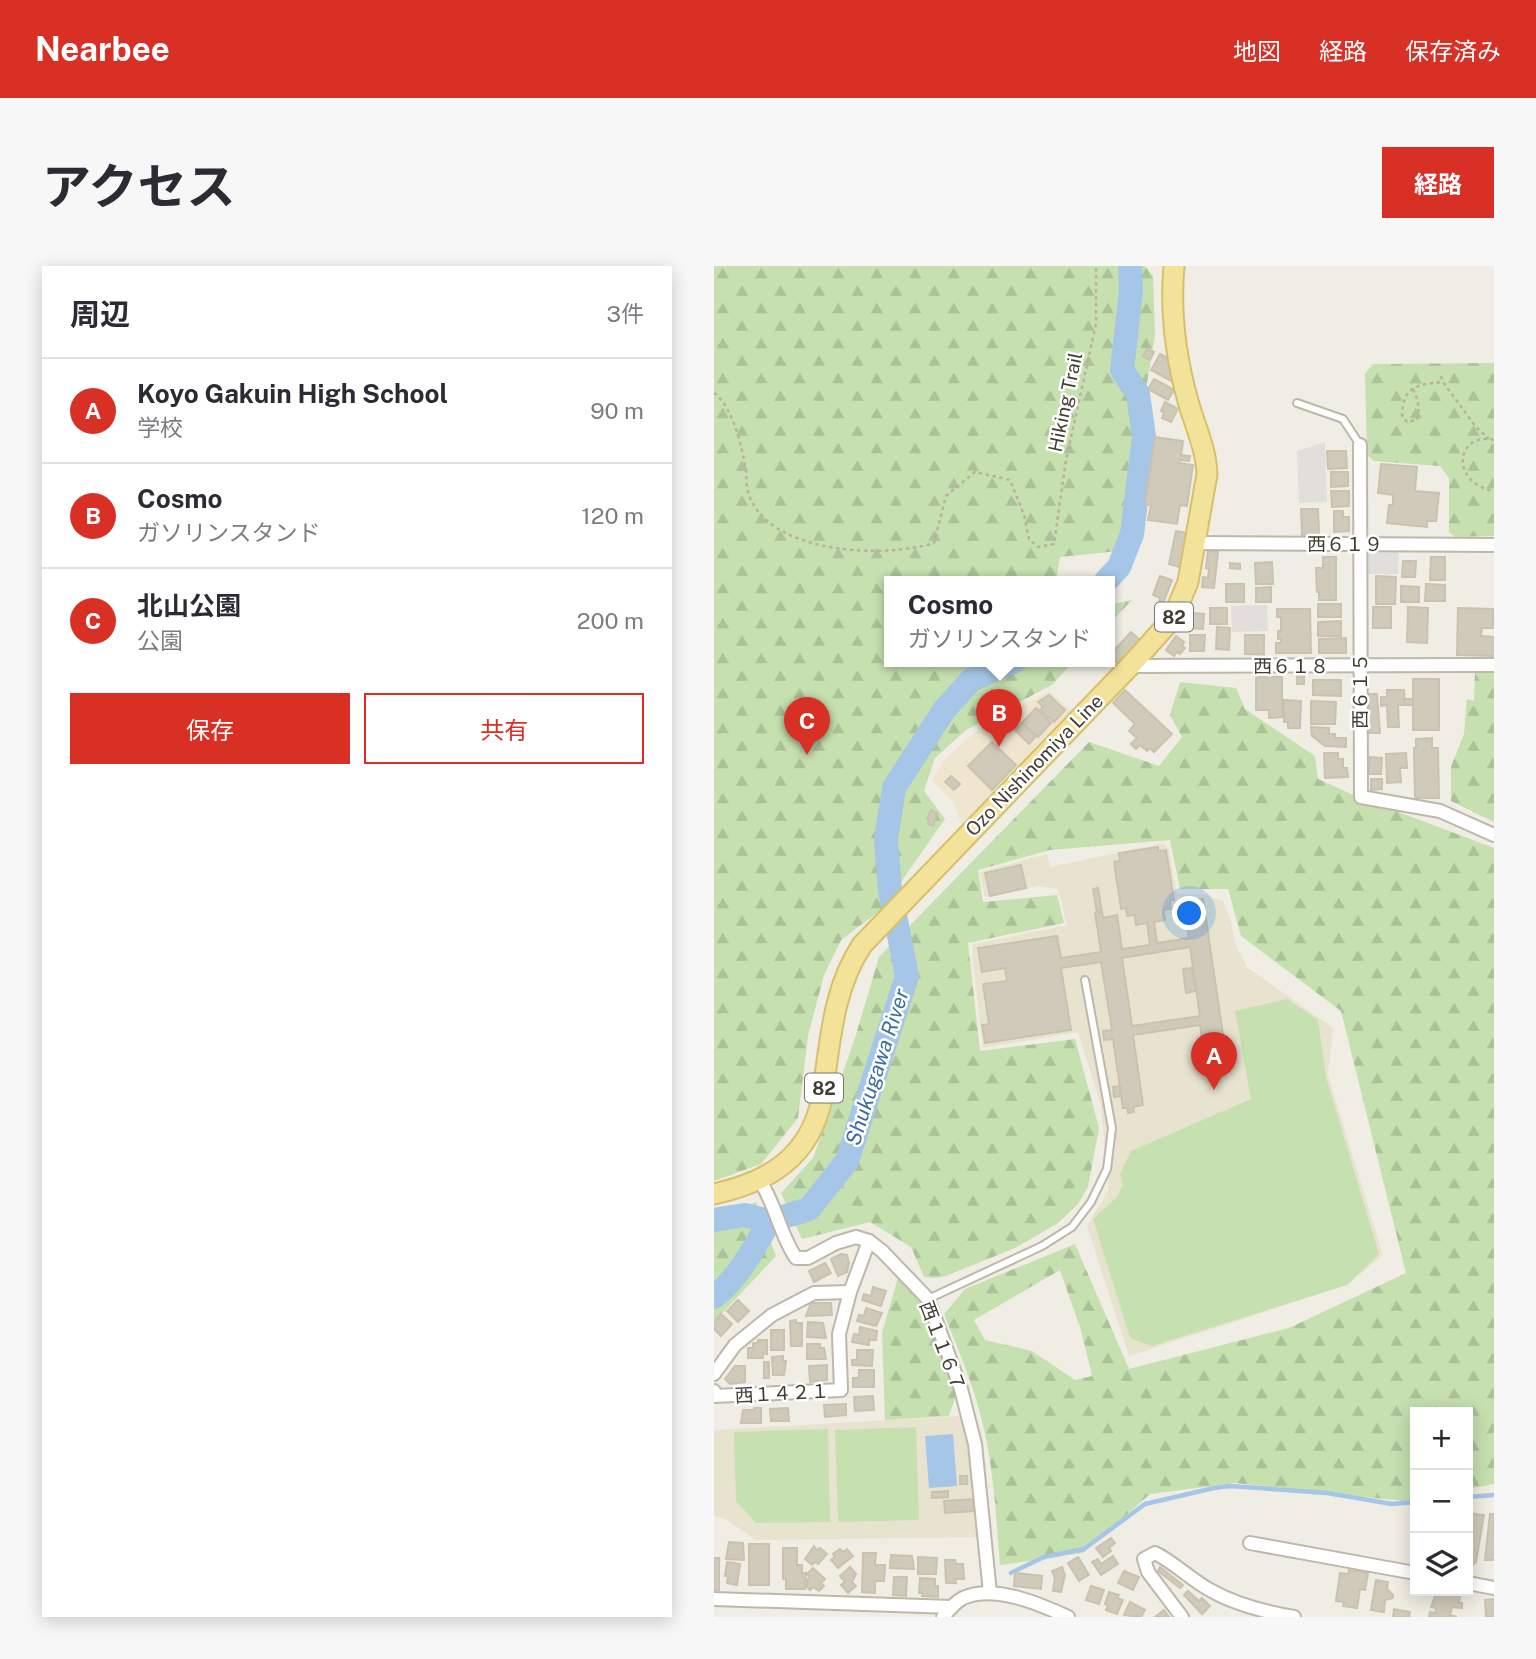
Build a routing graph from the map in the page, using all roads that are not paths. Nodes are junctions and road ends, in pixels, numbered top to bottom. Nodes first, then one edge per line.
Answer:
1 (1174, 266) edge
2 (1297, 403) dead end
3 (1360, 445) joint
4 (1196, 543) junction
5 (1361, 544) junction
6 (1494, 545) edge
7 (1494, 664) edge
8 (1130, 666) junction
9 (1360, 666) junction
10 (1494, 835) edge
11 (1086, 980) dead end
12 (764, 1188) junction
13 (714, 1194) edge
14 (869, 1241) junction
15 (850, 1292) junction
16 (928, 1299) junction
17 (714, 1374) edge
18 (714, 1391) edge
19 (1250, 1543) dead end
20 (1410, 1572) edge
21 (1473, 1584) edge
22 (1494, 1588) edge
23 (990, 1593) junction
24 (714, 1600) edge
25 (952, 1606) junction
26 (943, 1617) edge
27 (1068, 1617) edge
28 (1182, 1617) edge
29 (1294, 1617) edge

1 - 4 main road, Ozo Nishinomiya Line / 82
2 - 3 lane
3 - 5 street, 西６１５
4 - 5 street, 西６１９
4 - 8 main road, Ozo Nishinomiya Line / 82
5 - 6 street, 西６１９
5 - 9 street, 西６１５
7 - 9 street, 西６１８
8 - 9 street, 西６１８
8 - 12 main road, Ozo Nishinomiya Line / 82
9 - 10 street, 西６１５
11 - 16 lane
12 - 13 main road, Ozo Nishinomiya Line / 82
12 - 14 street
14 - 15 street, 西１４２１
14 - 16 street, 西１１６７
15 - 17 street, 西１４２１
15 - 18 street, 西１４２１
16 - 23 street, 西１１６７
19 - 20 street
21 - 22 street
23 - 25 street
23 - 27 street
24 - 25 street
25 - 26 street
28 - 29 street

